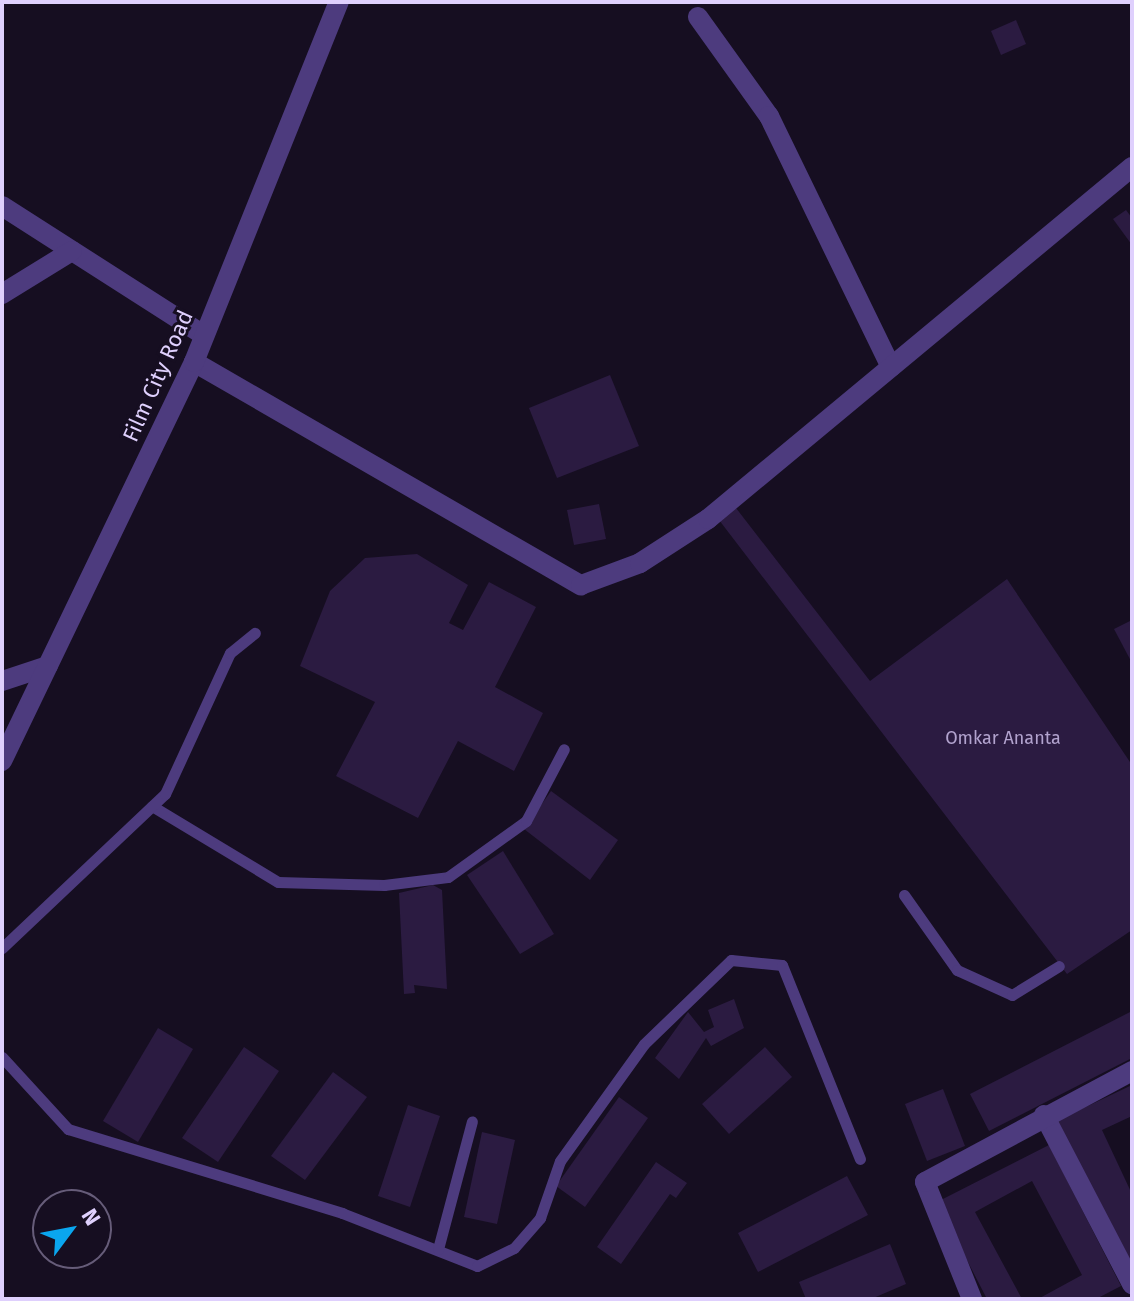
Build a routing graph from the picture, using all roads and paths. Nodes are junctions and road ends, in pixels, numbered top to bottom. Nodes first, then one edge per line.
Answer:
1 (339, 2) edge
2 (698, 17) dead end
3 (1132, 167) edge
4 (2, 206) edge
5 (72, 251) junction
6 (2, 294) edge
7 (204, 335) junction
8 (194, 362) junction
9 (891, 367) junction
10 (255, 633) dead end
11 (48, 666) junction
12 (2, 681) edge
13 (564, 749) dead end
14 (2, 761) edge
15 (152, 806) junction
16 (904, 895) dead end
17 (2, 948) edge
18 (1059, 966) dead end
19 (2, 1057) edge
20 (1132, 1071) edge
21 (1044, 1115) junction
22 (472, 1121) dead end
23 (860, 1159) dead end
24 (438, 1249) junction
25 (1132, 1284) edge
26 (972, 1299) edge

1 - 7 street, Film City Road
2 - 9 street
3 - 9 street
4 - 5 street
5 - 6 street
5 - 7 street
7 - 8 street, Film City Road
8 - 9 street
8 - 11 street, Film City Road
10 - 15 lane
11 - 12 street
11 - 14 street, Film City Road
13 - 15 lane
15 - 17 lane
16 - 18 lane
19 - 24 lane
20 - 21 street
21 - 25 street
21 - 26 street
22 - 24 lane
23 - 24 lane

